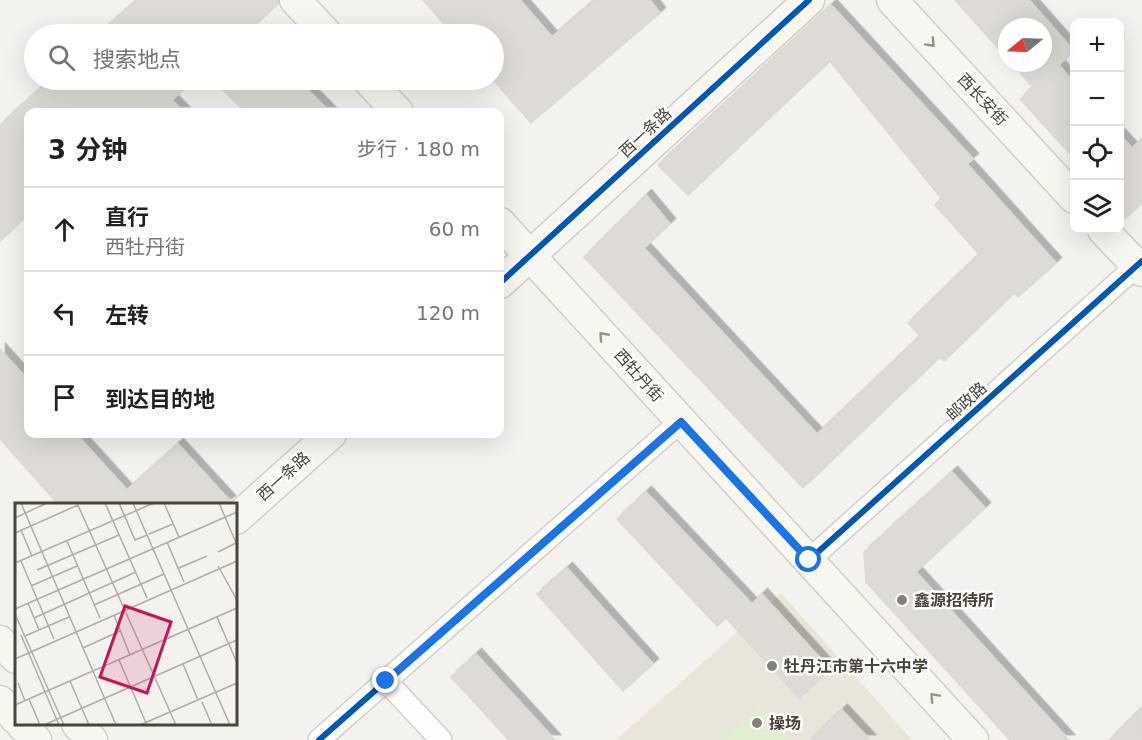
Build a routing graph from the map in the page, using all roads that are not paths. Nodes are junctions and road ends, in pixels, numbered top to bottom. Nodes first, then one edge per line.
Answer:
1 (295, 0) edge
2 (809, 0) edge
3 (892, 0) edge
4 (318, 24) edge
5 (377, 90) edge
6 (394, 108) edge
7 (1070, 194) edge
8 (504, 227) edge
9 (1107, 234) edge
10 (530, 256) junction
11 (1140, 266) edge
12 (504, 279) edge
13 (681, 422) junction
14 (327, 438) edge
15 (237, 518) edge
16 (809, 560) junction
17 (0, 641) edge
18 (15, 657) edge
19 (386, 681) junction
20 (0, 701) edge
21 (15, 717) edge
22 (23, 725) edge
23 (48, 725) edge
24 (79, 725) edge
25 (36, 740) edge
26 (47, 740) edge
27 (92, 740) edge
28 (319, 740) edge
29 (441, 740) edge
30 (973, 740) edge

1 - 4 main road
2 - 10 main road, 西一条路
3 -> 7 main road, 西长安街
5 - 6 main road
8 - 10 main road, 西牡丹街
9 - 11 main road
10 - 12 main road, 西一条路
13 -> 10 main road, 西牡丹街
11 - 16 street, 邮政路
13 - 16 main road, 西牡丹街
13 - 19 street
14 - 15 main road, 西一条路
30 -> 16 main road, 西牡丹街
17 - 18 main road
19 - 28 street
19 - 29 street
20 - 21 main road
22 - 25 main road
23 - 26 main road
24 - 27 main road

